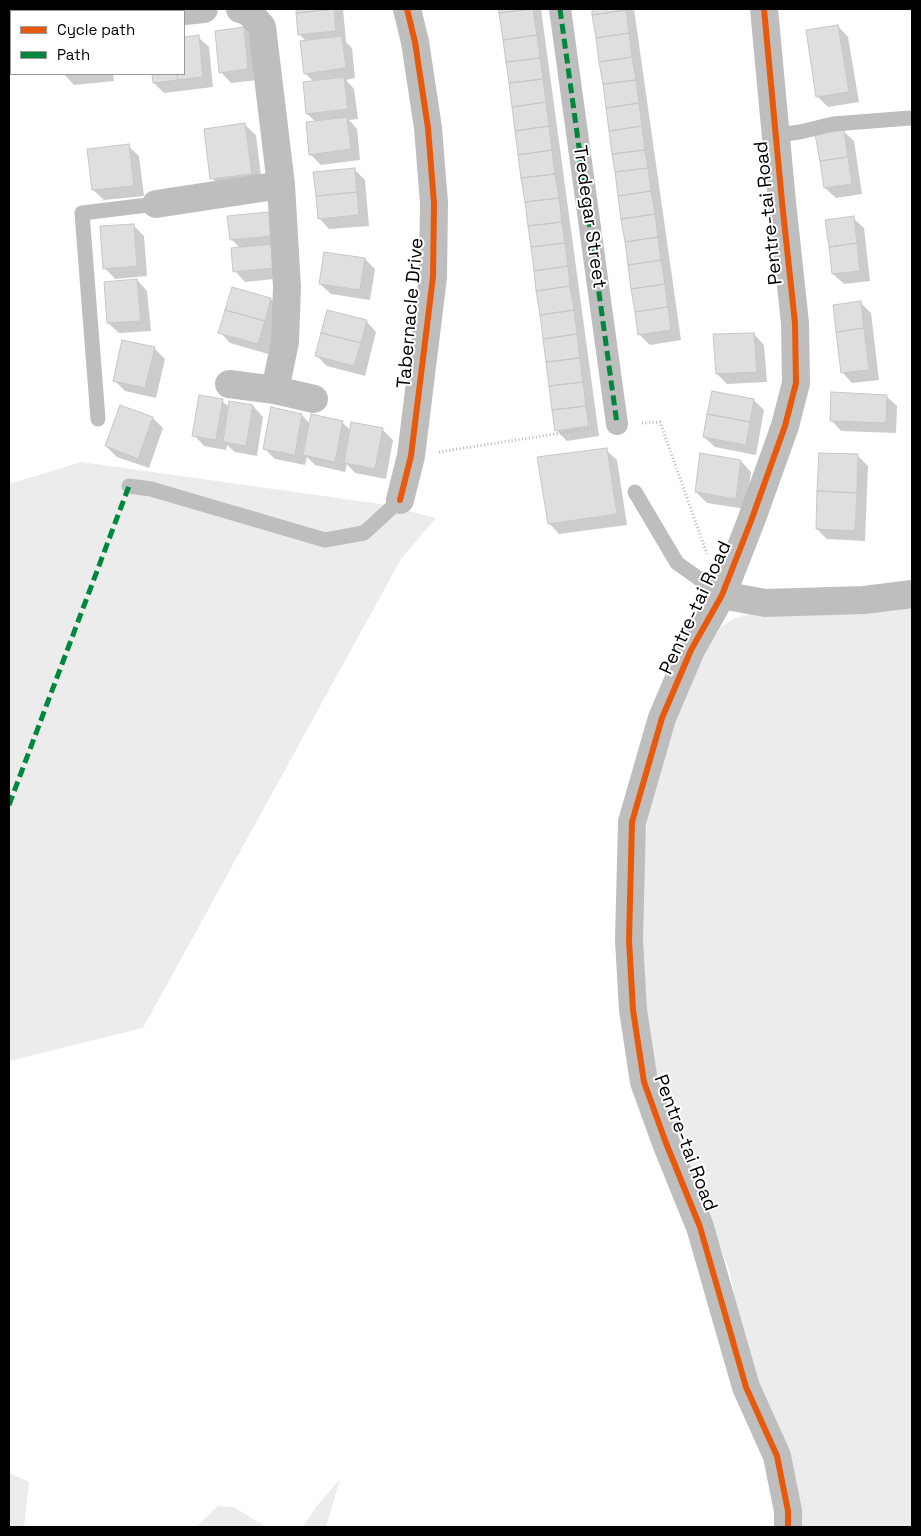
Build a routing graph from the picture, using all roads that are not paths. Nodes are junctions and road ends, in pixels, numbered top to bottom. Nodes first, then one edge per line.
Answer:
1 (204, 9) edge
2 (240, 9) edge
3 (408, 9) edge
4 (560, 9) edge
5 (764, 9) edge
6 (185, 11) edge
7 (910, 118) dead end
8 (776, 135) junction
9 (281, 185) junction
10 (156, 204) joint
11 (228, 384) dead end
12 (276, 390) junction
13 (314, 399) dead end
14 (98, 419) dead end
15 (618, 424) road end
16 (129, 486) dead end
17 (635, 492) dead end
18 (400, 500) joint
19 (912, 594) edge
20 (722, 595) junction
21 (788, 1527) edge

1 - 6 street
2 - 9 street
3 - 18 street, Tabernacle Drive
4 - 15 street, Tredegar Street
5 - 8 street, Pentre-tai Road
7 - 8 lane
8 - 20 street, Pentre-tai Road
9 - 10 street
9 - 12 street
10 - 14 lane
11 - 12 street
12 - 13 street
16 - 18 lane
17 - 20 lane
19 - 20 street
20 - 21 street, Pentre-tai Road

